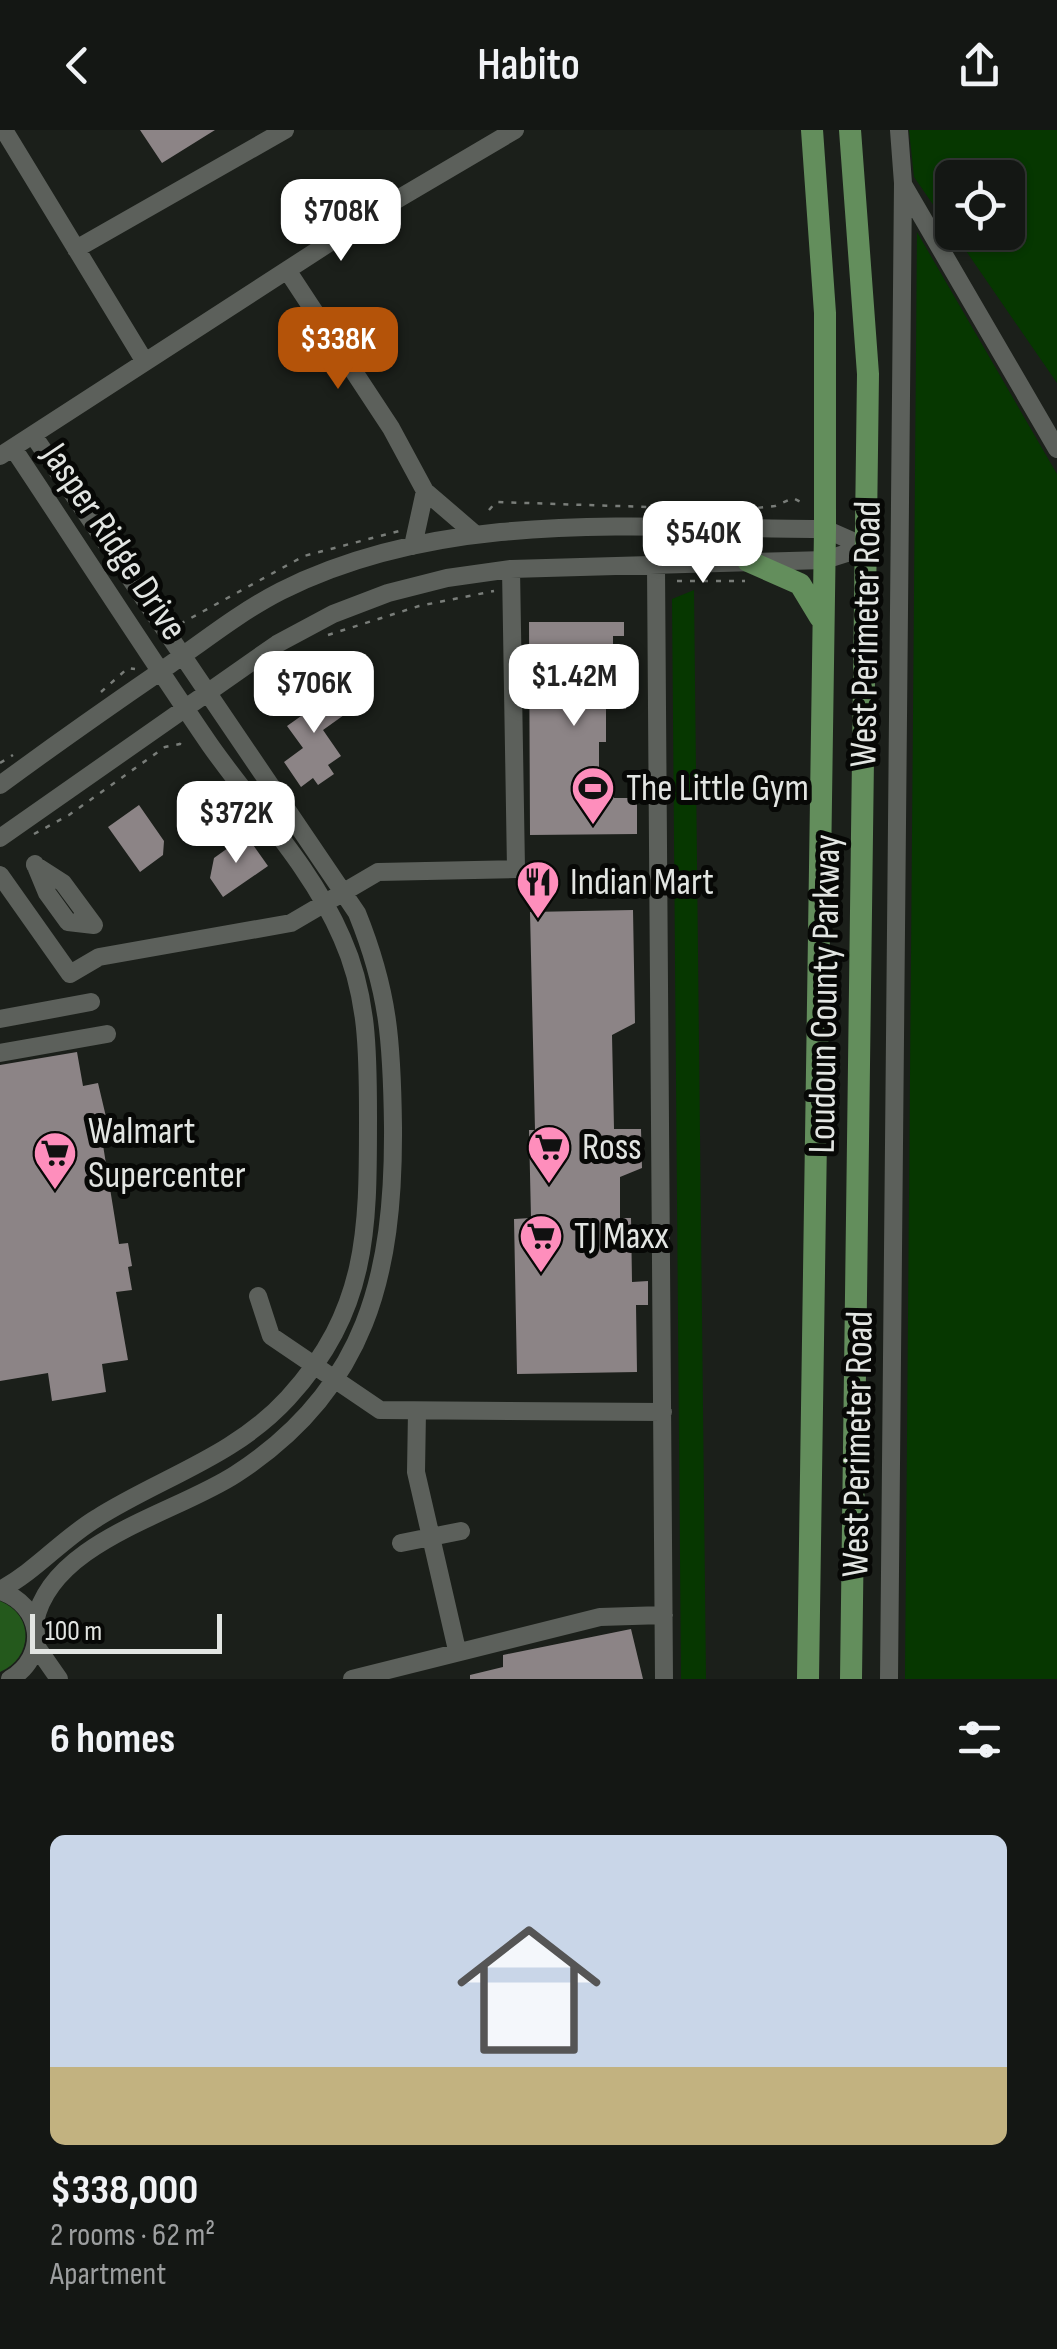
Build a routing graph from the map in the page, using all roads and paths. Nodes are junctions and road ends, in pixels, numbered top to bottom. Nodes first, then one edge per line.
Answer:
1 (4, 130) edge
2 (284, 130) edge
3 (515, 130) edge
4 (812, 130) edge
5 (850, 130) edge
6 (899, 130) edge
7 (903, 183) junction
8 (76, 249) junction
9 (287, 270) junction
10 (145, 362) junction
11 (33, 435) junction
12 (1057, 449) edge
13 (7, 452) edge
14 (425, 491) junction
15 (801, 502) dead end
16 (489, 510) dead end
17 (825, 529) junction
18 (475, 534) junction
19 (414, 546) junction
20 (866, 548) junction
21 (825, 560) junction
22 (656, 567) junction
23 (511, 569) junction
24 (752, 571) junction
25 (678, 581) dead end
26 (495, 591) dead end
27 (824, 628) junction
28 (314, 640) dead end
29 (180, 658) junction
30 (161, 671) junction
31 (206, 693) junction
32 (186, 708) junction
33 (181, 738) dead end
34 (0, 785) edge
35 (0, 838) edge
36 (25, 838) dead end
37 (35, 864) dead end
38 (0, 875) edge
39 (343, 889) junction
40 (326, 903) junction
41 (91, 926) dead end
42 (90, 1002) dead end
43 (0, 1019) edge
44 (107, 1034) dead end
45 (0, 1053) edge
46 (258, 1296) dead end
47 (314, 1367) junction
48 (334, 1380) junction
49 (417, 1412) junction
50 (662, 1412) junction
51 (460, 1531) dead end
52 (431, 1536) junction
53 (401, 1542) dead end
54 (0, 1591) edge
55 (664, 1615) junction
56 (35, 1622) junction
57 (36, 1646) junction
58 (457, 1650) junction
59 (15, 1678) edge
60 (59, 1679) edge
61 (352, 1679) edge
62 (664, 1679) edge
63 (808, 1679) edge
64 (850, 1679) edge
65 (889, 1679) edge

1 - 8 street
2 - 8 street
3 - 9 street
4 - 17 main road, Loudoun County Parkway
5 - 20 main road, Loudoun County Parkway
6 - 7 street, West Perimeter Road
7 - 12 street
7 - 65 street, West Perimeter Road
8 - 10 street
9 - 10 street
9 - 14 street
10 - 11 street
11 - 13 street
11 - 29 street, Jasper Ridge Drive
13 - 30 street, Jasper Ridge Drive
14 - 18 street
14 - 19 street
15 - 16 path
17 - 18 street
17 - 20 street
17 - 21 main road, Loudoun County Parkway
18 - 19 street
19 - 29 street
20 - 21 street
20 - 64 main road, Loudoun County Parkway
21 - 24 street
21 - 27 main road, Loudoun County Parkway
22 - 23 street
22 - 24 street
22 - 50 street
23 - 31 street
23 - 39 street
24 - 25 path
24 - 27 main road
26 - 28 path
27 - 63 main road, Loudoun County Parkway
29 - 30 street
29 - 31 street, Jasper Ridge Drive
30 - 32 street, Jasper Ridge Drive
30 - 34 street
31 - 32 street
31 - 39 street, Jasper Ridge Drive
32 - 35 street
32 - 40 street, Jasper Ridge Drive
33 - 36 path
37 - 41 street
38 - 40 street
39 - 40 street
39 - 48 street, Jasper Ridge Drive
40 - 47 street, Jasper Ridge Drive
42 - 43 street
44 - 45 street
46 - 47 street
47 - 48 street
47 - 54 street, Jasper Ridge Drive
48 - 49 street
48 - 56 street, Jasper Ridge Drive
49 - 50 street
49 - 52 street
50 - 55 street
51 - 52 street
52 - 53 street
52 - 58 street
54 - 56 street
55 - 58 street
55 - 62 street
56 - 57 street
57 - 59 street
57 - 60 street
58 - 61 street

